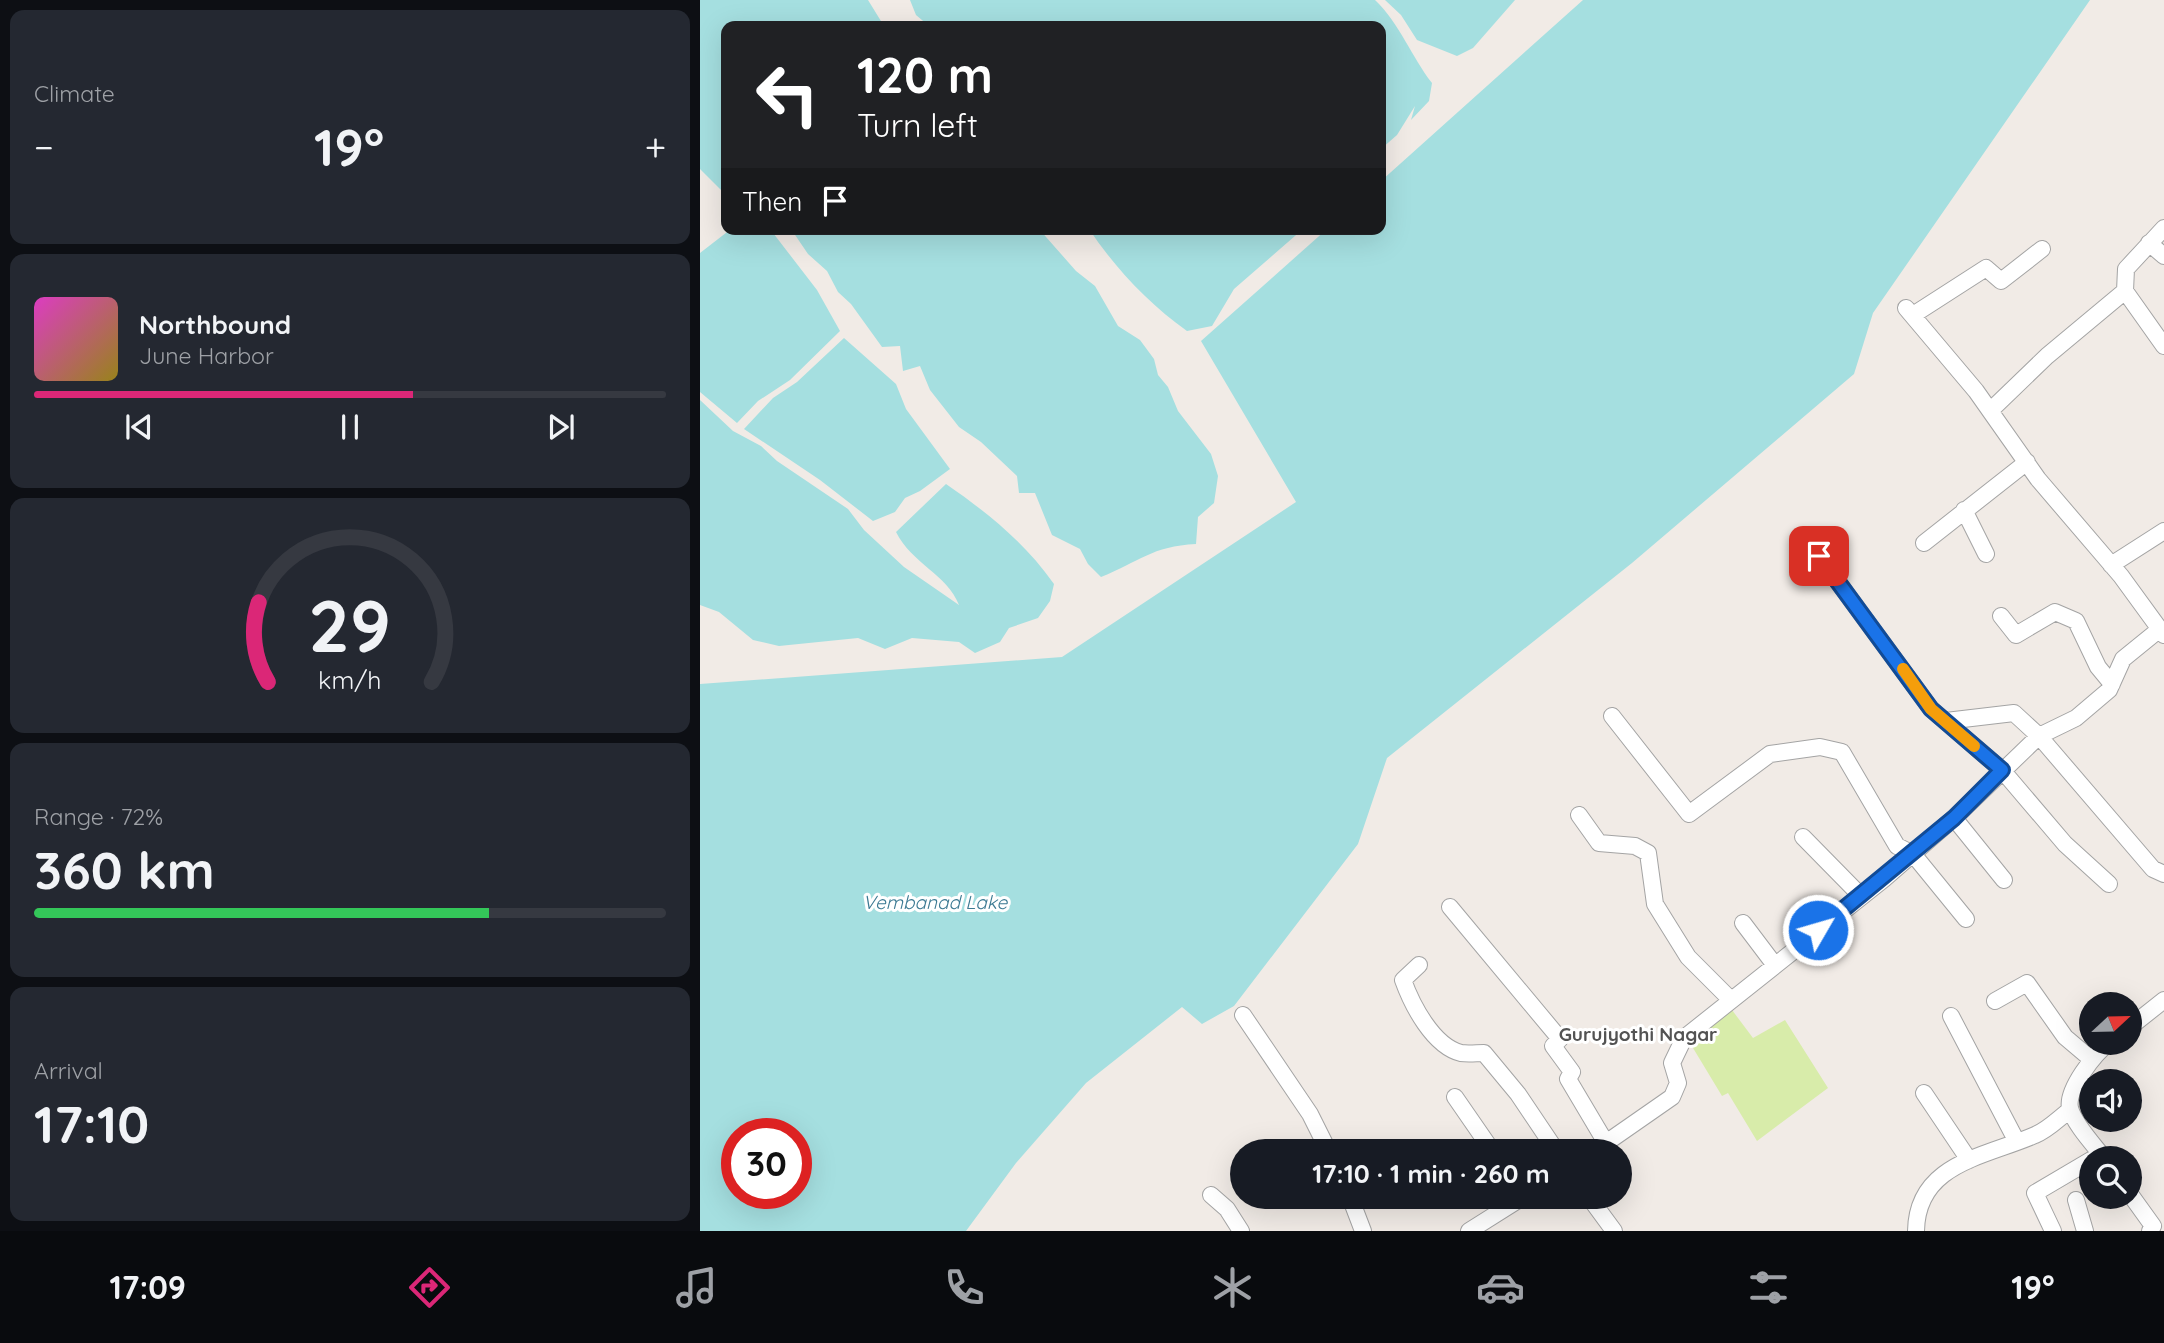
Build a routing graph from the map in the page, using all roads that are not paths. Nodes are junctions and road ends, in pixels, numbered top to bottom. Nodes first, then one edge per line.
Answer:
1 (2164, 228) edge
2 (2149, 243) junction
3 (2042, 249) dead end
4 (2164, 256) edge
5 (2125, 291) junction
6 (2164, 346) edge
7 (1992, 410) junction
8 (2027, 462) junction
9 (1964, 510) junction
10 (2164, 531) edge
11 (1924, 543) dead end
12 (1986, 554) dead end
13 (1819, 556) dead end
14 (2111, 565) junction
15 (2001, 616) dead end
16 (2162, 632) edge
17 (2112, 684) junction
18 (1612, 716) dead end
19 (1946, 721) junction
20 (2039, 736) junction
21 (2002, 770) junction
22 (1579, 815) dead end
23 (1954, 818) junction
24 (1803, 837) dead end
25 (1913, 854) junction
26 (2164, 874) edge
27 (2004, 880) dead end
28 (2109, 884) dead end
29 (1861, 896) junction
30 (1450, 907) dead end
31 (1966, 919) dead end
32 (1743, 923) dead end
33 (1774, 964) junction
34 (1419, 965) dead end
35 (1730, 999) junction
36 (2164, 1000) edge
37 (1995, 1001) dead end
38 (1243, 1015) dead end
39 (1951, 1016) dead end
40 (2142, 1017) edge
41 (2096, 1055) edge
42 (2091, 1059) junction
43 (1924, 1093) dead end
44 (1455, 1097) dead end
45 (2070, 1110) junction
46 (1322, 1139) edge
47 (1484, 1139) edge
48 (1548, 1139) edge
49 (1595, 1139) edge
50 (1611, 1139) edge
51 (2017, 1142) junction
52 (2091, 1146) edge
53 (1969, 1160) junction
54 (2079, 1169) edge
55 (1211, 1195) dead end
56 (2077, 1200) dead end
57 (1355, 1209) edge
58 (1504, 1209) edge
59 (1598, 1209) edge
60 (2141, 1209) edge
61 (1241, 1231) edge
62 (1363, 1231) edge
63 (1470, 1231) edge
64 (1614, 1231) edge
65 (1916, 1231) edge
66 (2053, 1231) edge
67 (2085, 1231) edge
68 (2150, 1231) edge

1 - 2 street
2 - 4 street
2 - 5 street
3 - 7 street
5 - 6 street
5 - 7 street
7 - 8 street
8 - 9 street
8 - 14 street
9 - 11 street
9 - 12 street
10 - 14 street
13 - 19 street
14 - 16 street
15 - 17 street
16 - 17 street
17 - 20 street
18 - 25 street
19 - 20 street
19 - 21 street
20 - 21 street
20 - 26 street
21 - 23 street
21 - 28 street
22 - 35 street
23 - 25 street
23 - 27 street
24 - 29 street
25 - 29 street
25 - 31 street
29 - 33 street
30 - 49 street
32 - 33 street
33 - 35 street
34 - 48 street
35 - 50 street
36 - 40 street
37 - 42 street
38 - 46 street
39 - 51 street
41 - 42 street
42 - 45 street
43 - 53 street
44 - 47 street
45 - 51 street
45 - 52 street
51 - 53 street
53 - 65 street
54 - 66 street
55 - 61 street
56 - 67 street
57 - 62 street
58 - 63 street
59 - 64 street
60 - 68 street

